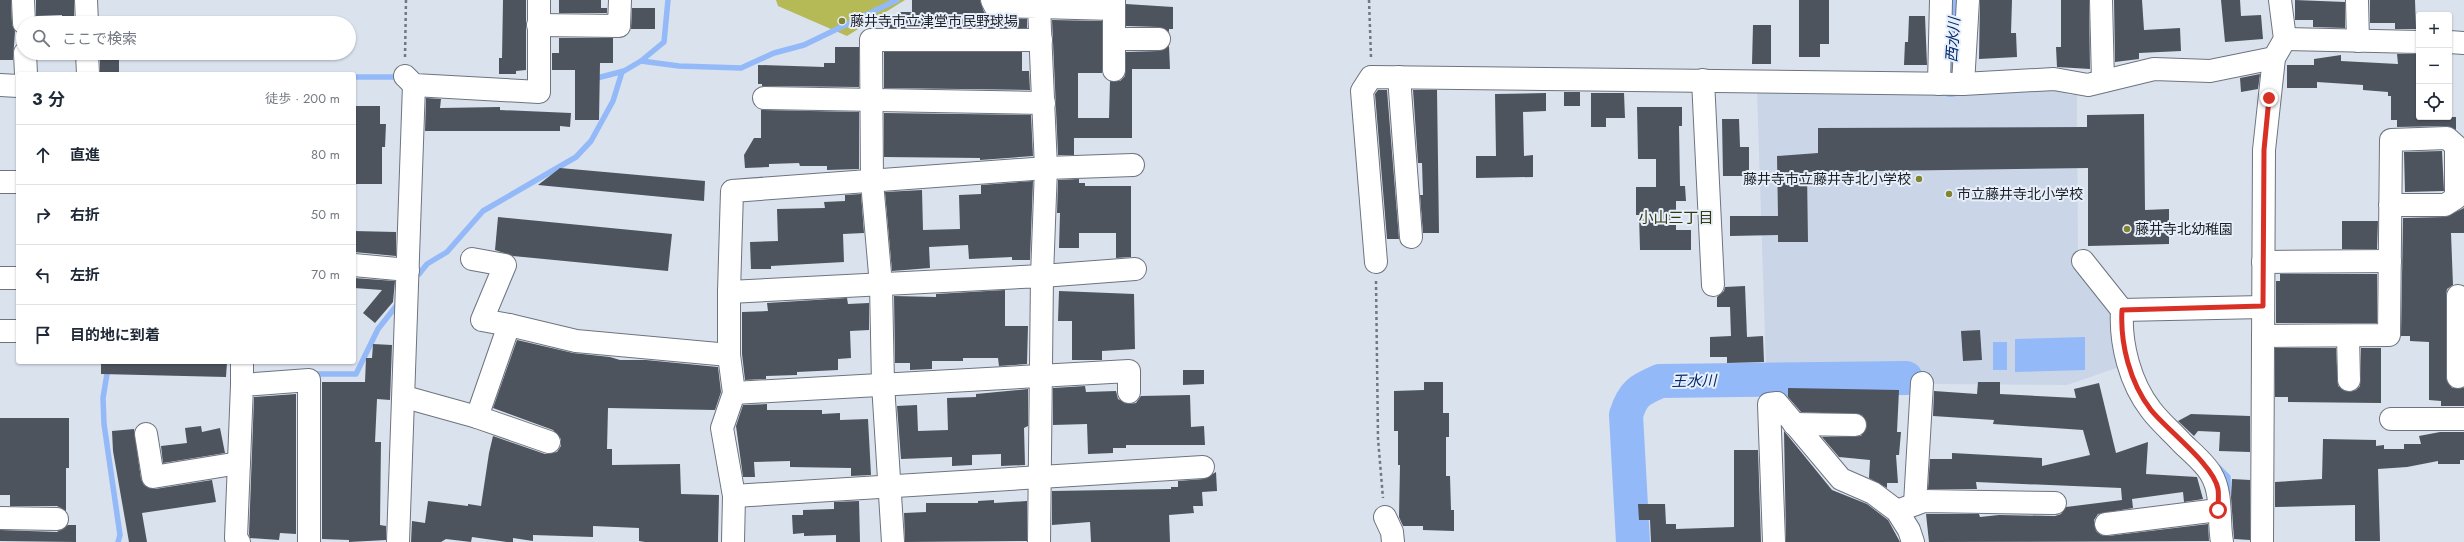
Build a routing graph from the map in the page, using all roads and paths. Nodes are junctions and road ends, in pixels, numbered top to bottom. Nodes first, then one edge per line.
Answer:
1 (23, 0) edge
2 (86, 0) edge
3 (406, 0) edge
4 (539, 0) edge
5 (620, 0) edge
6 (992, 0) edge
7 (1369, 0) edge
8 (1941, 0) edge
9 (1968, 0) edge
10 (2101, 0) edge
11 (2280, 0) edge
12 (2357, 0) edge
13 (1114, 4) edge
14 (1039, 8) junction
15 (24, 16) edge
16 (87, 16) edge
17 (538, 26) junction
18 (1114, 38) junction
19 (1159, 38) dead end
20 (1041, 40) junction
21 (2358, 41) junction
22 (2416, 42) edge
23 (2452, 42) edge
24 (2464, 43) edge
25 (2279, 49) junction
26 (25, 60) edge
27 (87, 60) edge
28 (1114, 70) dead end
29 (26, 72) edge
30 (88, 72) edge
31 (1371, 77) junction
32 (1399, 77) junction
33 (1703, 80) junction
34 (409, 81) junction
35 (2103, 81) junction
36 (1939, 84) junction
37 (1963, 84) junction
38 (0, 85) edge
39 (16, 86) edge
40 (764, 98) dead end
41 (872, 101) junction
42 (1044, 103) junction
43 (1133, 165) dead end
44 (1046, 168) junction
45 (0, 182) edge
46 (16, 182) edge
47 (872, 182) junction
48 (2390, 205) dead end
49 (1411, 237) dead end
50 (472, 259) dead end
51 (2083, 261) dead end
52 (2390, 261) junction
53 (1376, 262) joint
54 (2263, 262) junction
55 (356, 264) edge
56 (1135, 269) dead end
57 (408, 270) junction
58 (1042, 276) junction
59 (0, 278) edge
60 (16, 278) edge
61 (881, 285) junction
62 (1713, 285) dead end
63 (729, 292) junction
64 (2458, 296) dead end
65 (2263, 306) junction
66 (2122, 310) junction
67 (509, 326) junction
68 (0, 331) edge
69 (16, 331) edge
70 (2461, 334) edge
71 (2263, 336) junction
72 (2348, 336) junction
73 (729, 355) junction
74 (242, 364) edge
75 (1039, 377) junction
76 (2458, 377) dead end
77 (2349, 380) dead end
78 (883, 384) junction
79 (1922, 384) dead end
80 (242, 385) junction
81 (1129, 392) dead end
82 (734, 393) junction
83 (405, 397) junction
84 (477, 417) junction
85 (2464, 419) edge
86 (2391, 420) dead end
87 (1794, 424) junction
88 (1855, 425) dead end
89 (146, 434) dead end
90 (549, 442) dead end
91 (239, 463) junction
92 (1203, 467) dead end
93 (1039, 476) junction
94 (889, 486) junction
95 (734, 496) junction
96 (2056, 503) dead end
97 (1906, 508) junction
98 (2218, 510) junction
99 (1385, 517) joint
100 (0, 518) edge
101 (57, 519) dead end
102 (2106, 524) dead end
103 (239, 542) edge
104 (310, 542) edge
105 (398, 542) edge
106 (733, 542) edge
107 (893, 542) edge
108 (1039, 542) edge
109 (1394, 542) edge
110 (1774, 542) edge
111 (1913, 542) edge
112 (2222, 542) edge
113 (2262, 542) edge

1 - 15 street
2 - 16 street
3 - 34 path
4 - 17 street
5 - 17 street
6 - 14 street
7 - 31 path
8 - 36 street
9 - 37 street
10 - 35 street
11 - 25 street
12 - 21 street
13 - 14 street
13 - 18 street
14 - 20 street
17 - 34 street
18 - 19 street
18 - 28 street
20 - 41 street
20 - 42 street
21 - 22 street
21 - 25 street
23 - 24 street
25 - 35 street
25 - 54 street
26 - 29 street
27 - 30 street
31 - 32 street
31 - 53 street
32 - 33 street
32 - 49 street
33 - 36 street
33 - 62 street
34 - 57 street
35 - 37 street
36 - 37 street
38 - 39 street
40 - 41 street
41 - 42 street
41 - 47 street
42 - 44 street
43 - 44 street
44 - 47 street
44 - 58 street
45 - 46 street
47 - 61 street
47 - 63 street
48 - 52 street
50 - 67 street
51 - 66 street
52 - 54 street
52 - 72 street
53 - 99 path
54 - 65 street
55 - 57 street
56 - 58 street
57 - 83 street
58 - 61 street
58 - 75 street
59 - 60 street
61 - 63 street
61 - 78 street
63 - 73 street
64 - 70 street
65 - 66 street
65 - 71 street
66 - 98 street
67 - 73 street
67 - 84 street
68 - 69 street
70 - 76 street
71 - 72 street
71 - 113 street
72 - 77 street
73 - 82 street
74 - 80 street
75 - 78 street
75 - 81 street
75 - 93 street
78 - 82 street
78 - 94 street
79 - 97 street
80 - 91 street
80 - 104 street
82 - 95 street
83 - 84 street
83 - 105 street
84 - 90 street
85 - 86 street
87 - 88 street
87 - 97 street
87 - 110 street
89 - 91 street
91 - 103 street
92 - 93 street
93 - 94 street
93 - 108 street
94 - 95 street
94 - 107 street
95 - 106 street
96 - 97 street
97 - 111 street
98 - 102 street
98 - 112 street
99 - 109 street
100 - 101 street

